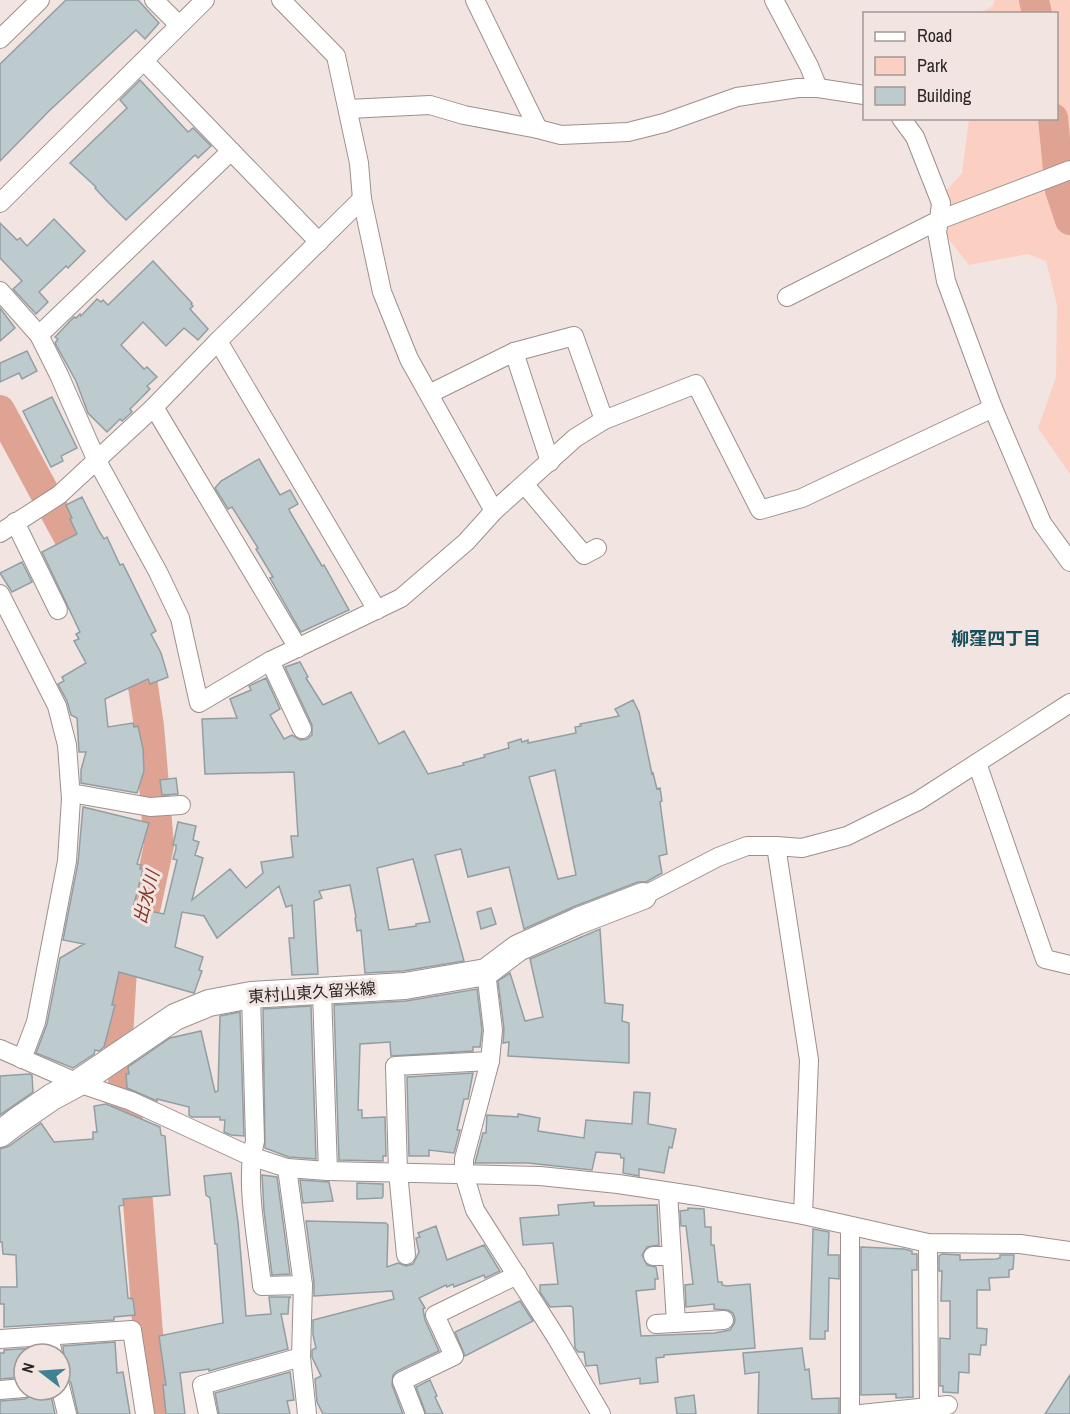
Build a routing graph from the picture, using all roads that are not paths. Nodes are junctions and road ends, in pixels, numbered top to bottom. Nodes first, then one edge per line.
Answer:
1 (40, 0) edge
2 (154, 0) edge
3 (205, 0) edge
4 (281, 0) edge
5 (475, 0) edge
6 (774, 0) edge
7 (179, 25) junction
8 (0, 39) edge
9 (144, 62) junction
10 (818, 88) junction
11 (863, 95) edge
12 (348, 109) junction
13 (902, 120) edge
14 (538, 129) junction
15 (231, 152) junction
16 (1061, 174) edge
17 (362, 199) junction
18 (0, 203) edge
19 (939, 220) junction
20 (319, 242) junction
21 (0, 291) edge
22 (787, 297) dead end
23 (39, 335) junction
24 (218, 340) junction
25 (514, 352) junction
26 (429, 394) junction
27 (154, 406) junction
28 (993, 408) junction
29 (604, 420) junction
30 (96, 459) junction
31 (550, 462) junction
32 (525, 485) junction
33 (494, 512) junction
34 (15, 522) junction
35 (0, 533) edge
36 (597, 548) dead end
37 (1070, 562) edge
38 (0, 594) edge
39 (58, 610) dead end
40 (376, 610) junction
41 (298, 648) junction
42 (270, 661) junction
43 (1070, 703) edge
44 (302, 729) dead end
45 (977, 763) junction
46 (70, 793) junction
47 (181, 805) dead end
48 (776, 846) junction
49 (643, 896) joint
50 (1070, 965) edge
51 (486, 972) junction
52 (322, 992) junction
53 (251, 995) junction
54 (0, 1049) edge
55 (22, 1059) junction
56 (490, 1061) junction
57 (78, 1083) junction
58 (0, 1134) edge
59 (250, 1156) junction
60 (287, 1168) junction
61 (328, 1171) junction
62 (398, 1172) junction
63 (464, 1174) junction
64 (668, 1192) junction
65 (803, 1215) junction
66 (850, 1227) junction
67 (928, 1243) junction
68 (1070, 1251) edge
69 (406, 1255) dead end
70 (653, 1256) dead end
71 (672, 1256) junction
72 (517, 1275) junction
73 (303, 1285) junction
74 (724, 1320) dead end
75 (676, 1323) junction
76 (656, 1324) dead end
77 (49, 1336) junction
78 (0, 1339) edge
79 (50, 1342) edge
80 (301, 1357) junction
81 (948, 1405) dead end
82 (928, 1407) junction
83 (145, 1414) edge
84 (208, 1414) edge
85 (307, 1414) edge
86 (415, 1414) edge
87 (601, 1414) edge
88 (850, 1414) edge
89 (861, 1414) edge

1 - 8 street
2 - 7 street
3 - 7 street
4 - 12 street
5 - 14 street
6 - 10 street
7 - 9 street
9 - 15 street
9 - 18 street
10 - 11 street
10 - 14 street
12 - 14 street
12 - 17 street
13 - 19 street
15 - 20 street
15 - 23 street
16 - 19 street
17 - 20 street
17 - 26 street
19 - 22 street
19 - 28 street
20 - 24 street
21 - 23 street
23 - 30 street
24 - 27 street
24 - 40 street
25 - 26 street
25 - 29 street
25 - 31 street
26 - 33 street
27 - 30 street
27 - 41 street
28 - 29 street
28 - 37 street
29 - 31 street
30 - 34 street
30 - 42 street
31 - 32 street
32 - 33 street
32 - 36 street
33 - 40 street
34 - 35 street
34 - 39 street
38 - 46 street
40 - 41 street
41 - 42 street
42 - 44 street
43 - 45 street
45 - 48 street
45 - 50 street
46 - 47 street
46 - 55 street
48 - 49 street
48 - 65 street
49 - 51 main road, 東村山東久留米線
51 - 52 main road, 東村山東久留米線
51 - 56 street
52 - 53 main road, 東村山東久留米線
52 - 61 street
53 - 57 main road, 東村山東久留米線
53 - 59 street
54 - 55 street
55 - 57 street
56 - 62 street
56 - 63 street
57 - 58 main road, 東村山東久留米線
57 - 59 street
59 - 60 street
59 - 73 street
60 - 61 street
60 - 73 street
61 - 62 street
62 - 63 street
62 - 69 street
63 - 64 street
63 - 72 street
64 - 65 street
64 - 71 street
65 - 66 street
66 - 67 street
66 - 88 street
67 - 68 street
67 - 82 street
70 - 71 street
71 - 75 street
72 - 86 street
72 - 87 street
73 - 80 street
74 - 75 street
75 - 76 street
77 - 78 street
77 - 79 street
77 - 83 street
80 - 84 street
80 - 85 street
81 - 82 street
82 - 89 street

